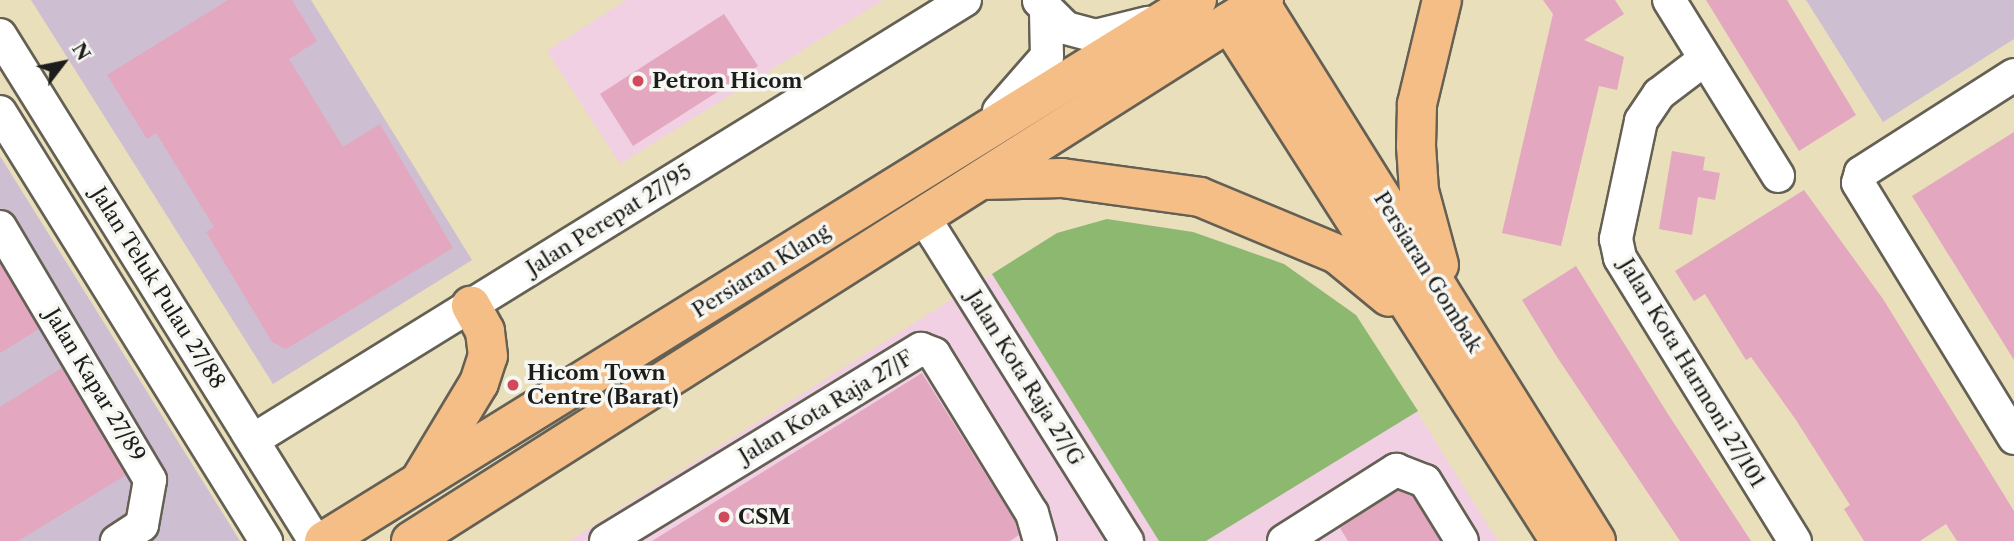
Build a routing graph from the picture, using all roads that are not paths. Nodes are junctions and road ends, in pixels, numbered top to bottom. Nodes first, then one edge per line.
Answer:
1 (965, 0) edge
2 (1442, 0) edge
3 (1669, 0) edge
4 (1042, 6) edge
5 (1251, 8) edge
6 (1184, 9) edge
7 (0, 35) edge
8 (1705, 59) junction
9 (2014, 75) edge
10 (0, 112) edge
11 (11, 153) edge
12 (966, 166) junction
13 (1778, 176) dead end
14 (923, 216) junction
15 (0, 227) edge
16 (471, 306) junction
17 (1451, 339) junction
18 (2014, 438) edge
19 (253, 440) junction
20 (420, 481) junction
21 (117, 541) edge
22 (266, 541) edge
23 (315, 541) edge
24 (324, 541) edge
25 (411, 541) edge
26 (606, 541) edge
27 (1040, 541) edge
28 (1127, 541) edge
29 (1284, 541) edge
30 (1462, 541) edge
31 (1560, 541) edge
32 (1596, 541) edge
33 (1795, 541) edge

1 - 16 street, Jalan Perepat 27/95
2 - 17 main road
3 - 8 street
4 - 6 street
4 - 12 street
5 - 12 main road, Persiaran Klang
5 - 17 main road, Persiaran Gombak
6 - 12 main road, Persiaran Klang
7 - 19 street, Jalan Teluk Pulau 27/88
8 - 13 street
8 - 33 street, Jalan Kota Harmoni 27/101
9 - 18 street
10 - 11 street, Jalan Teluk Pulau 27/88
11 - 22 street, Jalan Teluk Pulau 27/88
12 - 14 main road, Persiaran Klang
12 - 17 main road
12 - 20 main road, Persiaran Klang
14 - 25 main road, Persiaran Klang
14 - 28 street, Jalan Kota Raja 27/G
15 - 21 street, Jalan Kapar 27/89
16 - 19 street, Jalan Perepat 27/95
16 - 20 main road
17 - 31 main road, Persiaran Gombak
17 - 32 main road, Persiaran Gombak
19 - 23 street, Jalan Teluk Pulau 27/88
20 - 24 main road, Persiaran Klang
26 - 27 street, Jalan Kota Raja 27/F
29 - 30 street

